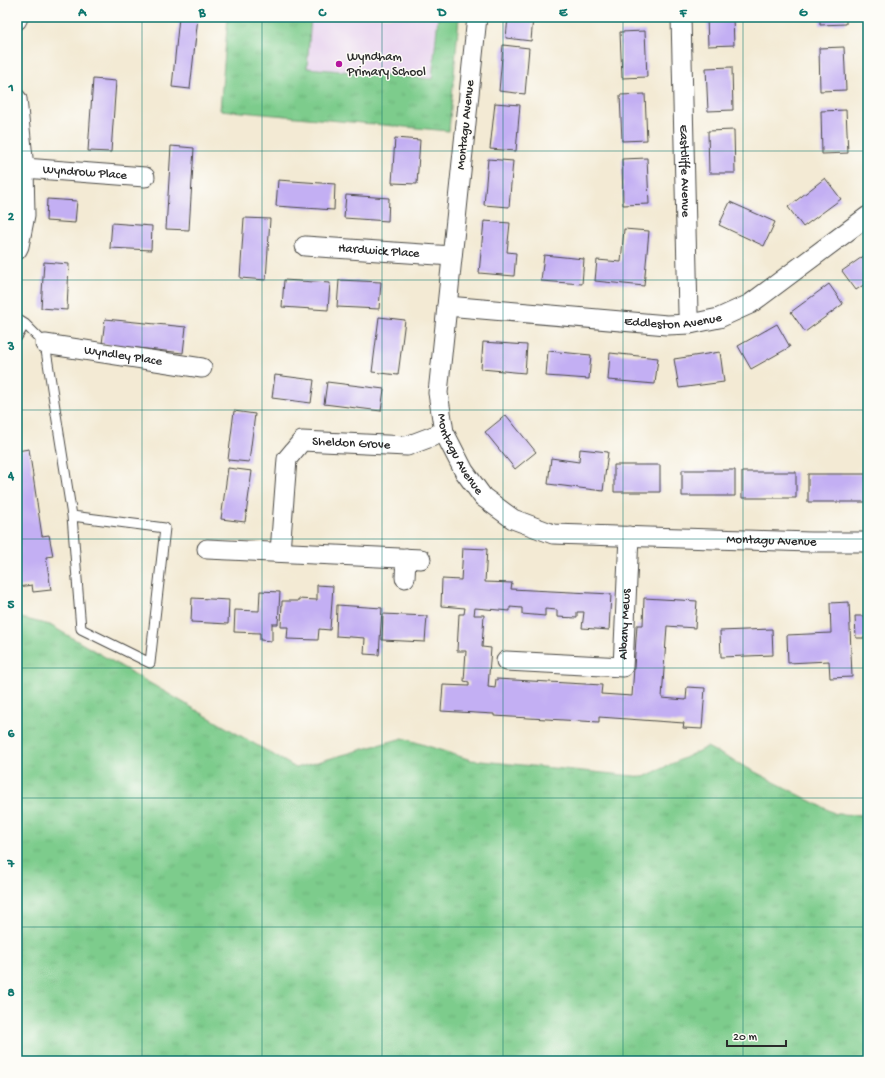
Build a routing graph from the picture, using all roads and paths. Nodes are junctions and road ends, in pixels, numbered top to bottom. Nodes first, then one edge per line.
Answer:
1 (18, 17) edge
2 (477, 17) edge
3 (681, 17) edge
4 (17, 20) edge
5 (17, 99) edge
6 (24, 168) junction
7 (145, 177) dead end
8 (868, 216) edge
9 (306, 246) dead end
10 (17, 250) edge
11 (452, 256) junction
12 (447, 306) junction
13 (17, 319) edge
14 (26, 324) junction
15 (690, 324) junction
16 (17, 338) edge
17 (45, 344) junction
18 (202, 368) dead end
19 (444, 432) junction
20 (72, 516) junction
21 (629, 536) junction
22 (868, 542) edge
23 (207, 549) dead end
24 (280, 552) junction
25 (405, 578) dead end
26 (506, 661) dead end

1 - 4 street
2 - 11 street, Montagu Avenue
3 - 15 street, Eastcliffe Avenue
5 - 6 street
6 - 7 street, Wyndrow Place
6 - 10 street
8 - 15 street, Eddleston Avenue
9 - 11 street, Hardwick Place
11 - 12 street, Montagu Avenue
12 - 15 street, Eddleston Avenue
12 - 19 street, Montagu Avenue
13 - 14 lane
14 - 16 lane
14 - 17 lane
17 - 18 street, Wyndley Place
17 - 20 lane
19 - 21 street, Montagu Avenue
19 - 24 street, Sheldon Grove
20 - 20 lane
21 - 22 street, Montagu Avenue
21 - 26 street, Albany Mews
23 - 24 street
24 - 25 street

